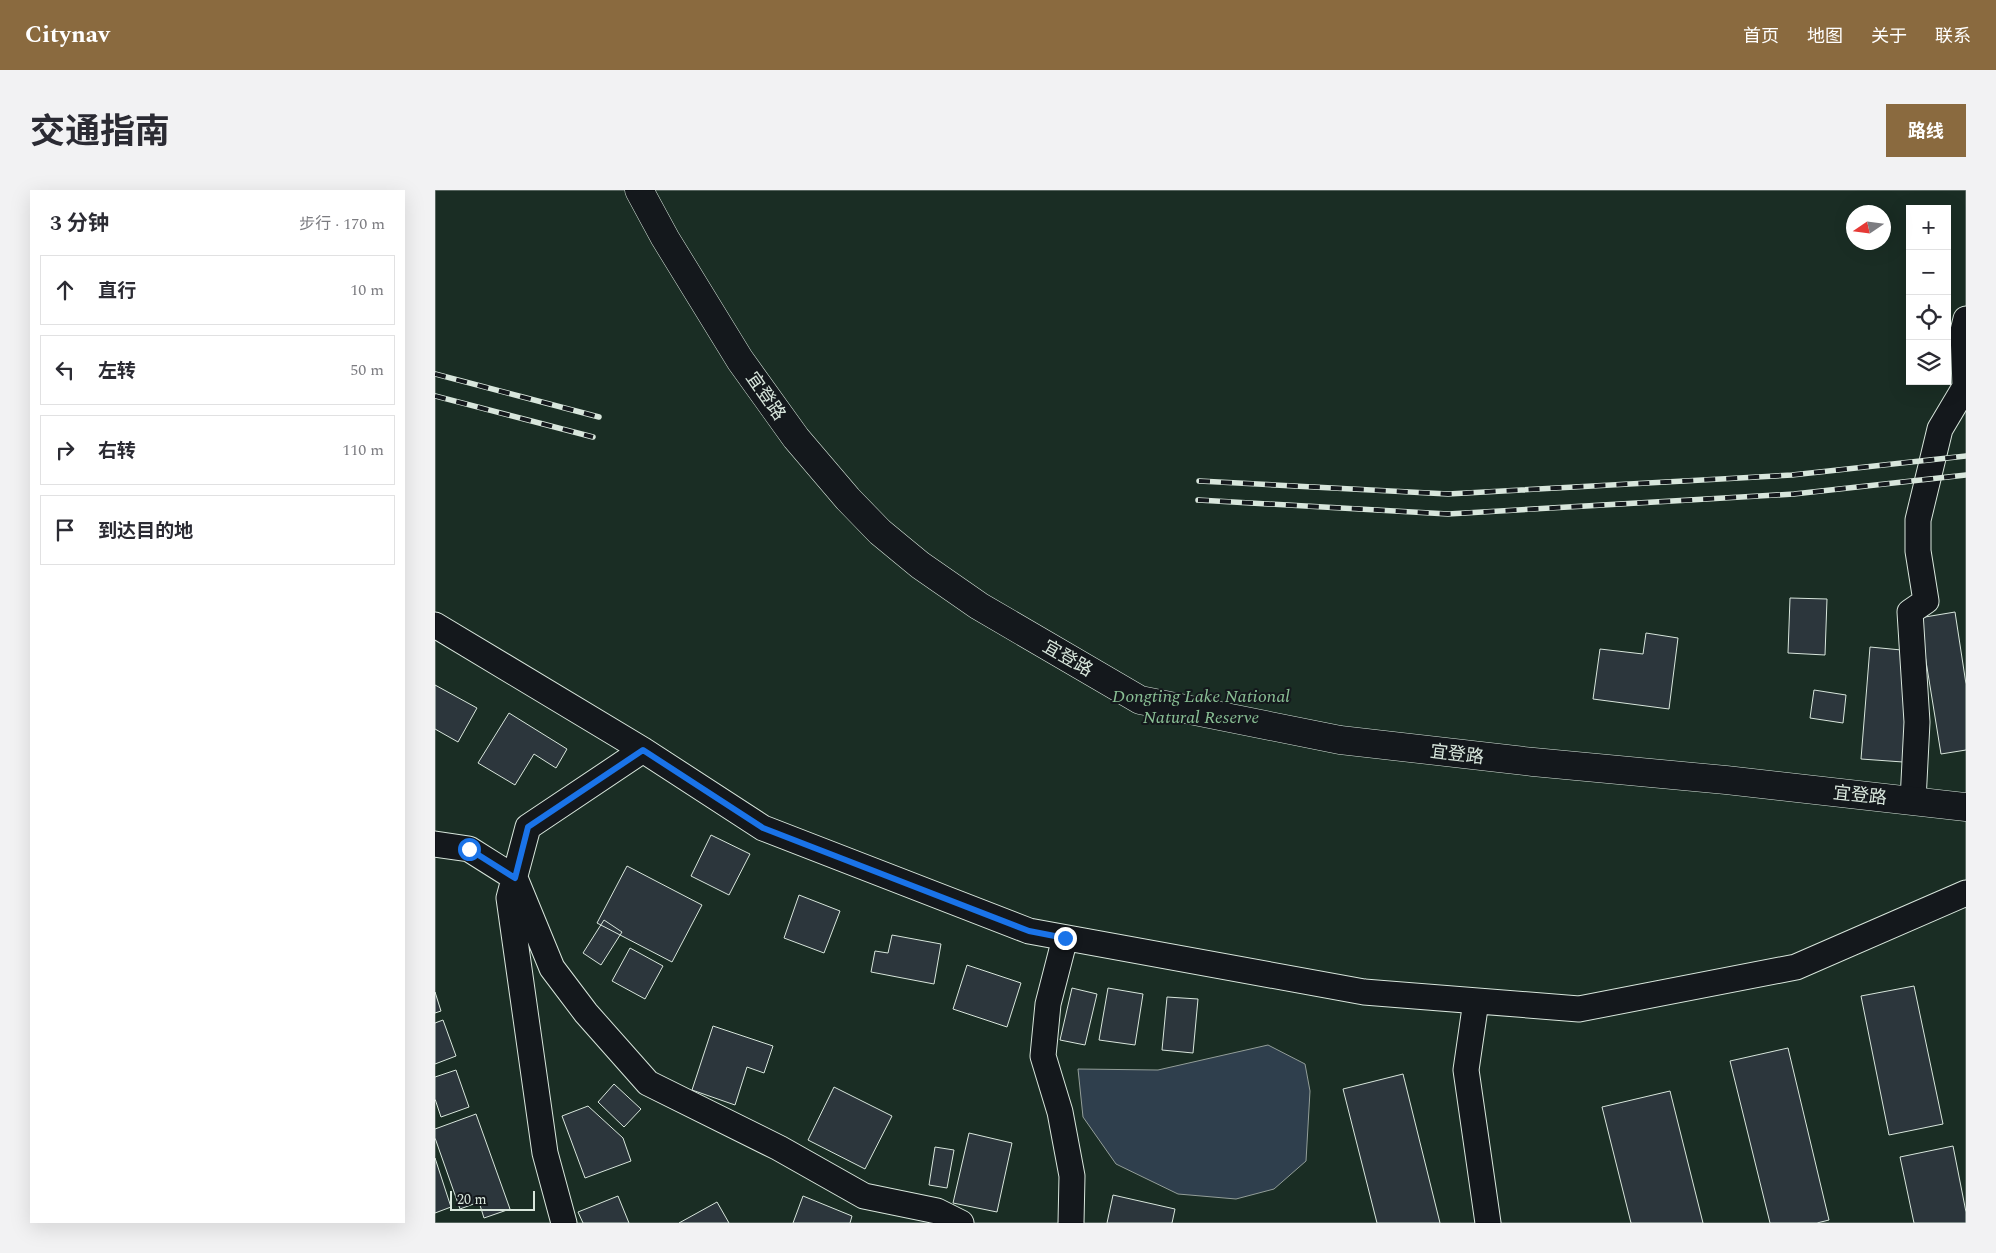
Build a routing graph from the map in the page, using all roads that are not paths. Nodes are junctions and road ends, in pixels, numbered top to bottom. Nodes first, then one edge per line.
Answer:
1 (639, 190) edge
2 (1966, 319) edge
3 (435, 625) edge
4 (643, 750) junction
5 (1913, 801) junction
6 (1966, 807) edge
7 (435, 844) edge
8 (515, 878) junction
9 (1966, 893) edge
10 (1065, 938) junction
11 (1476, 1001) junction
12 (564, 1223) edge
13 (961, 1223) edge
14 (1071, 1223) edge
15 (1488, 1223) edge

1 - 5 street, 宜登路
2 - 5 street
3 - 4 street
4 - 8 street
4 - 10 street
5 - 6 street, 宜登路
7 - 8 street
8 - 12 street
8 - 13 street
9 - 11 street
10 - 11 street
10 - 14 street
11 - 15 street

